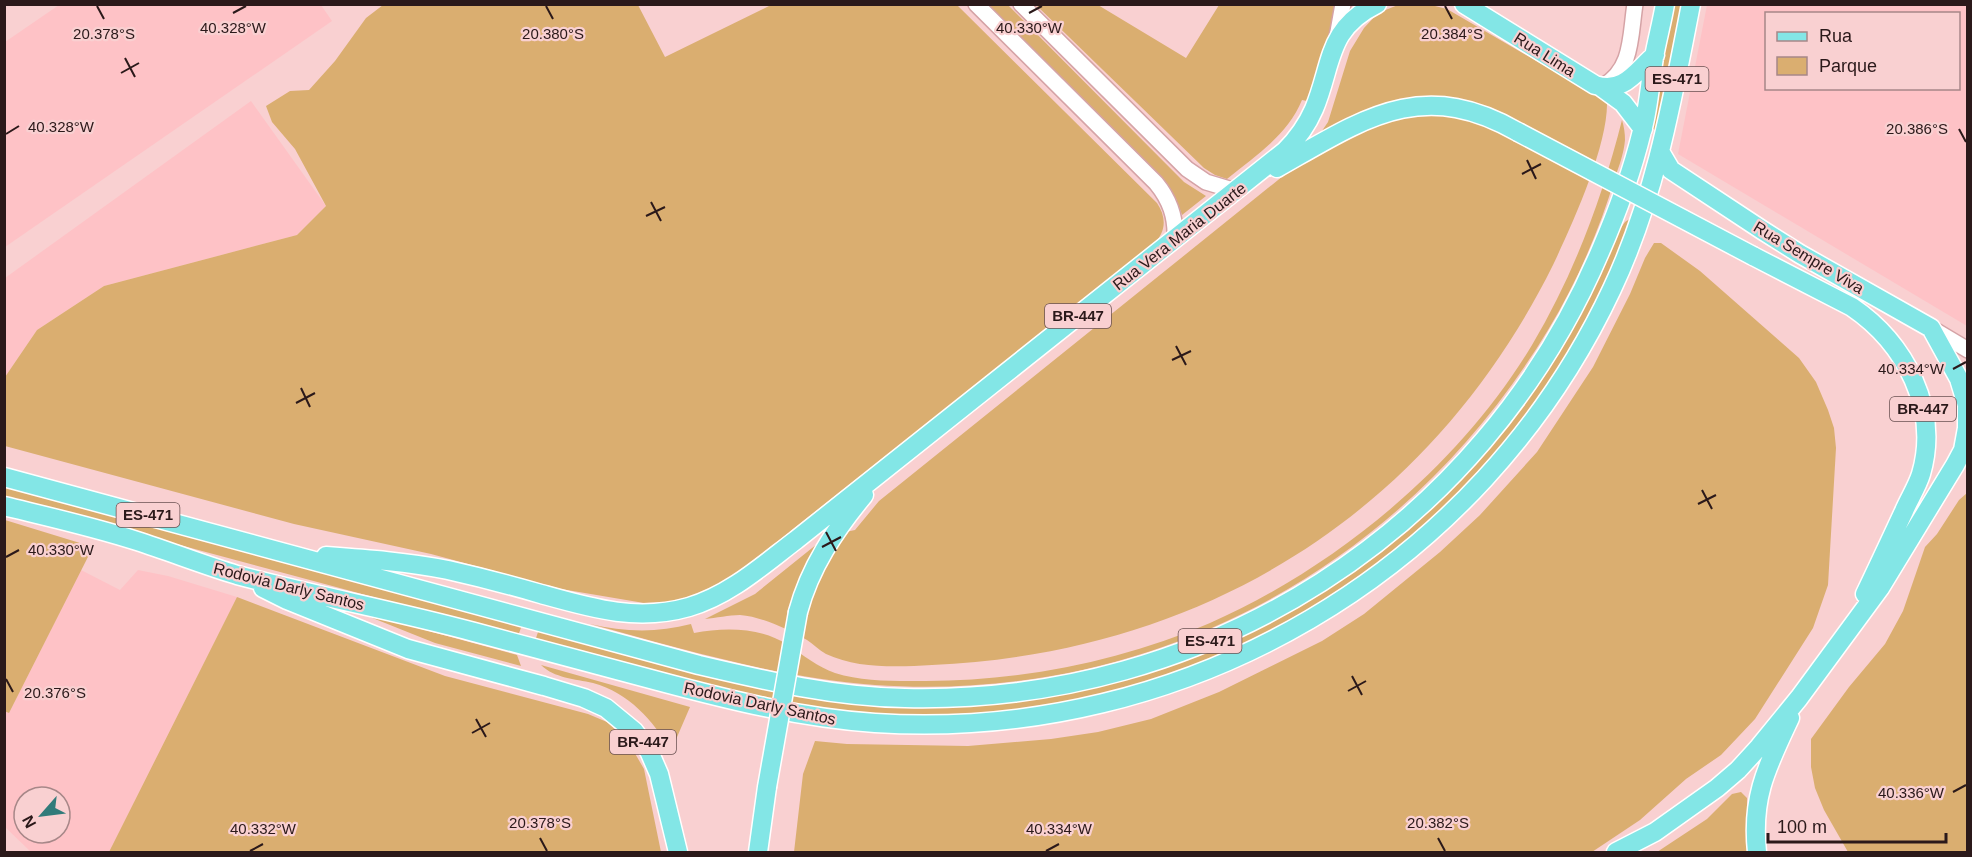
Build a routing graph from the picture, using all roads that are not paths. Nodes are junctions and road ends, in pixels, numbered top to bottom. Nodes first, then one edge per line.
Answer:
1 (976, 4) edge
2 (1021, 4) edge
3 (1343, 4) edge
4 (1377, 4) edge
5 (1464, 4) edge
6 (1635, 4) edge
7 (1665, 4) edge
8 (1691, 4) edge
9 (1336, 41) junction
10 (1654, 55) junction
11 (1598, 86) junction
12 (1643, 129) junction
13 (1661, 153) junction
14 (1236, 191) junction
15 (1175, 239) junction
16 (1931, 328) junction
17 (1968, 350) edge
18 (920, 442) junction
19 (1961, 461) edge
20 (4, 477) edge
21 (4, 506) edge
22 (291, 554) junction
23 (234, 574) junction
24 (1849, 632) junction
25 (1799, 698) junction
26 (678, 852) edge
27 (758, 852) edge
28 (1616, 852) edge
29 (1757, 852) edge

1 - 15 street
2 - 14 street
3 - 9 street, Rua Vera Maria Duarte
4 - 9 main road, Rua Vera Maria Duarte
5 - 11 main road, Rua Lima
6 - 11 street
7 - 10 main road, Rodovia Darly Santos / ES-471
8 - 13 main road, Rodovia Darly Santos / ES-471
9 - 14 main road, Rua Vera Maria Duarte
10 - 11 main road
10 - 12 main road, Rodovia Darly Santos / ES-471
11 - 12 main road, Rua Lima
12 - 22 main road, Rodovia Darly Santos / ES-471
13 - 16 main road, Rua Sempre Viva
13 - 23 main road, Rodovia Darly Santos / ES-471
14 - 15 main road, Rua Vera Maria Duarte / BR-447
14 - 24 main road, BR-447, bridge
15 - 18 main road, Rua Vera Maria Duarte / BR-447
16 - 17 street, Rua Sempre Viva
16 - 19 main road, BR-447
18 - 22 main road
18 - 27 main road, BR-447, bridge
19 - 24 main road, BR-447
20 - 22 main road, Rodovia Darly Santos / ES-471
21 - 23 main road, Rodovia Darly Santos / ES-471
23 - 26 main road, BR-447
24 - 25 main road, BR-447
25 - 28 main road, BR-447
25 - 29 main road, BR-447

